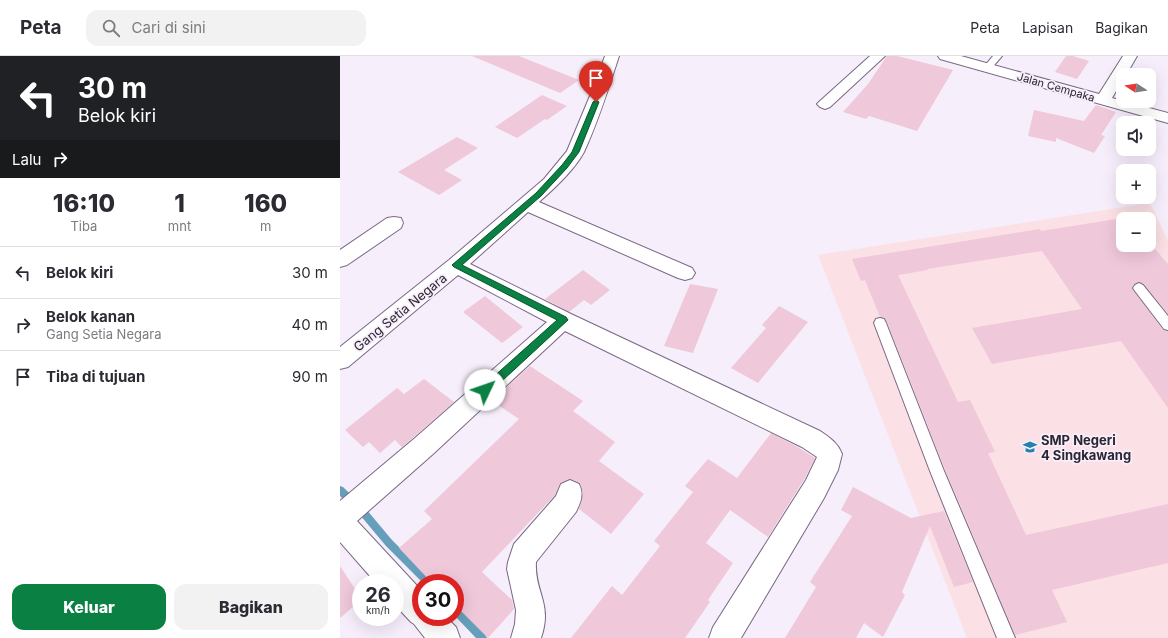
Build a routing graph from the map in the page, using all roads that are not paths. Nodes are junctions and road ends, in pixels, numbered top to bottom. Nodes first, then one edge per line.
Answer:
1 (612, 56) edge
2 (878, 56) edge
3 (945, 56) edge
4 (998, 56) edge
5 (1130, 56) edge
6 (987, 68) junction
7 (1103, 100) junction
8 (825, 104) dead end
9 (1168, 117) edge
10 (526, 204) junction
11 (394, 224) dead end
12 (340, 260) edge
13 (456, 265) junction
14 (685, 273) dead end
15 (1139, 288) dead end
16 (563, 320) junction
17 (880, 323) dead end
18 (1168, 325) edge
19 (340, 360) edge
20 (570, 493) dead end
21 (343, 516) edge
22 (412, 601) edge
23 (434, 626) edge
24 (445, 638) edge
25 (526, 638) edge
26 (724, 638) edge
27 (1006, 638) edge

1 - 10 street, Gang Setia Negara
2 - 8 street
3 - 6 street, Jalan Cempaka
4 - 6 lane
5 - 7 street
6 - 7 street, Jalan Cempaka
7 - 9 street, Jalan Cempaka
10 - 13 street, Gang Setia Negara
10 - 14 street
11 - 12 street
13 - 16 street
13 - 19 street, Gang Setia Negara
15 - 18 lane
16 - 21 street
16 - 26 street
17 - 27 lane
20 - 25 street
21 - 22 street
23 - 24 street

